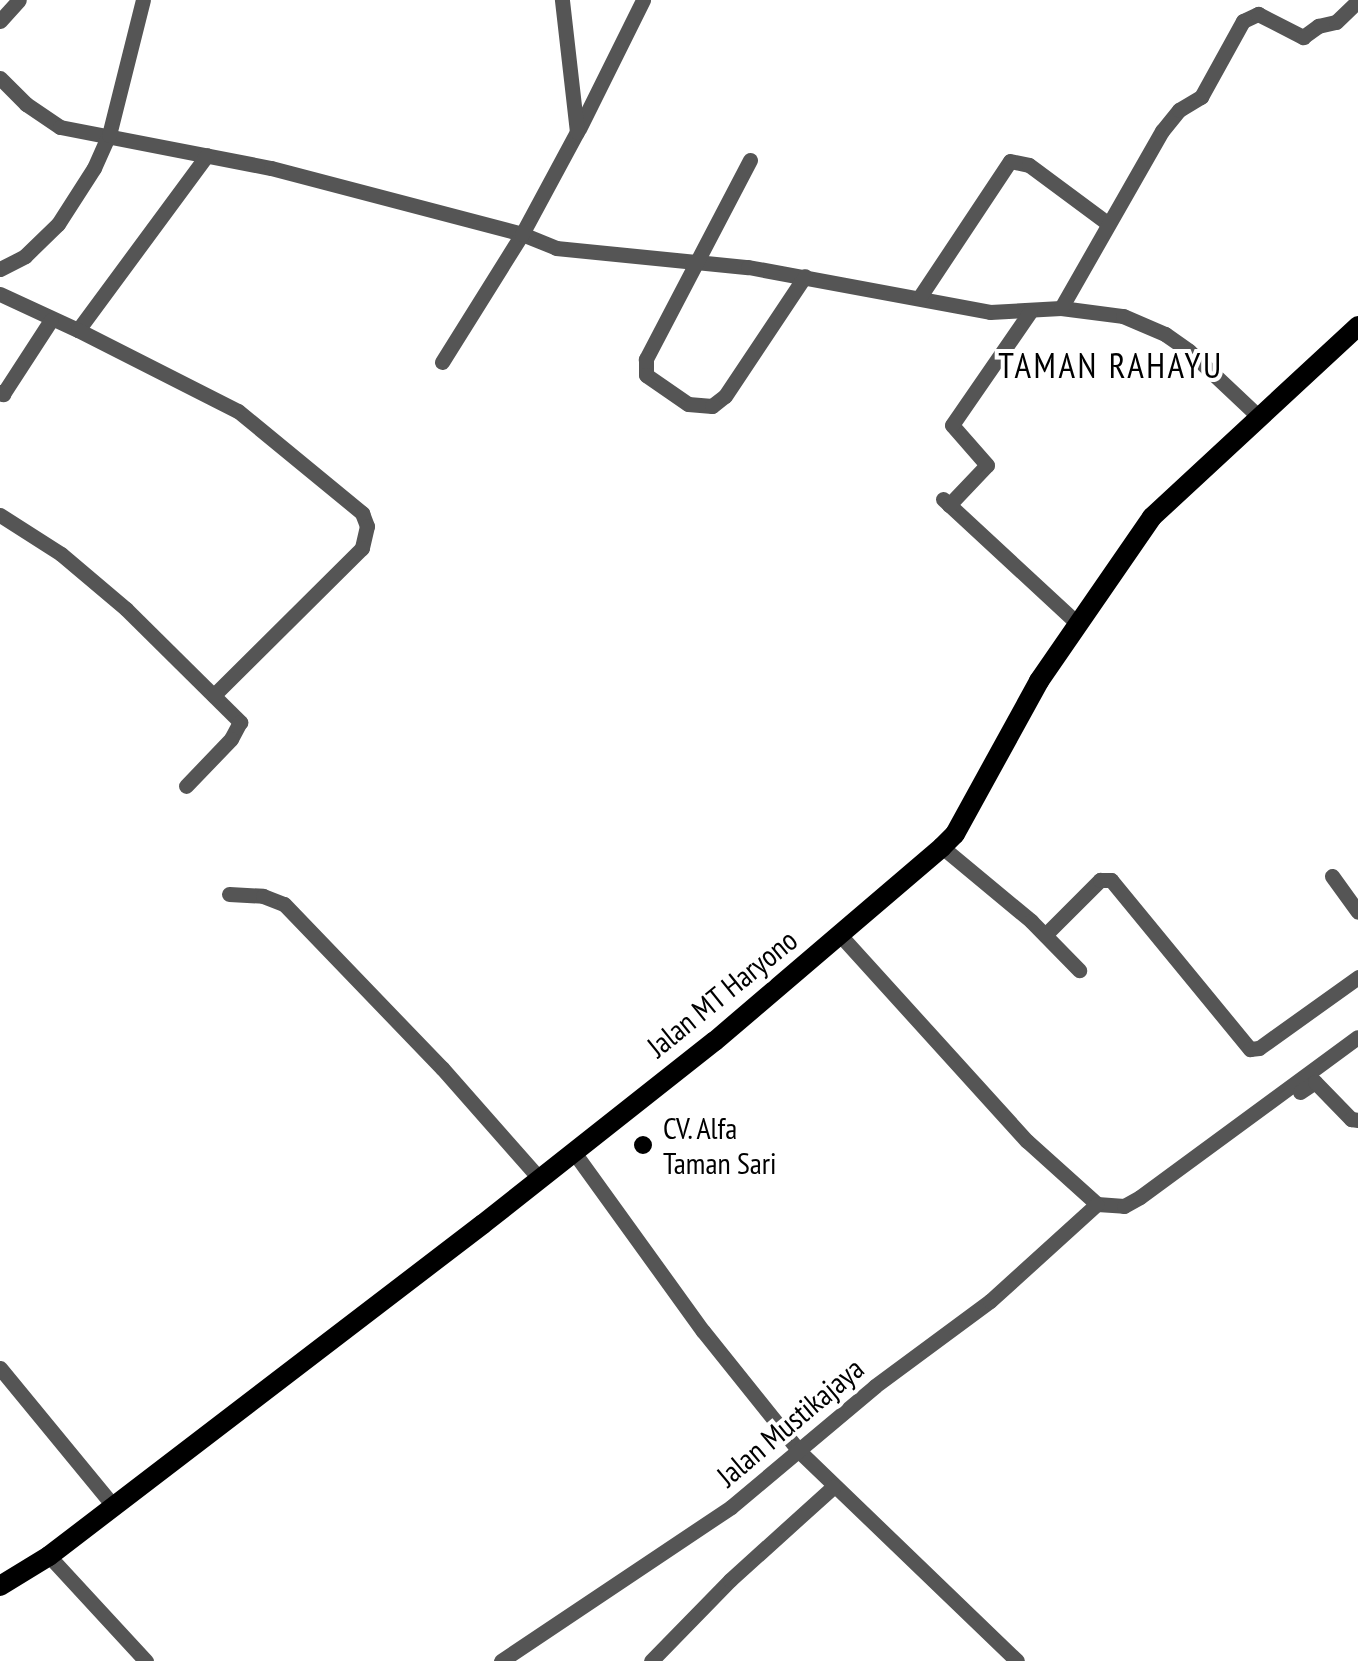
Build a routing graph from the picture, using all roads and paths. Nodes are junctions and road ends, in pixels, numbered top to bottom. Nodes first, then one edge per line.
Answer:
1 (19, 0) edge
2 (143, 0) edge
3 (562, 0) edge
4 (643, 0) edge
5 (1358, 0) edge
6 (0, 21) edge
7 (0, 78) edge
8 (577, 132) junction
9 (108, 135) junction
10 (207, 155) junction
11 (750, 160) dead end
12 (1108, 223) junction
13 (522, 234) junction
14 (698, 260) junction
15 (0, 269) edge
16 (805, 276) junction
17 (0, 294) edge
18 (918, 298) junction
19 (1061, 308) junction
20 (1030, 312) junction
21 (51, 320) junction
22 (1358, 326) edge
23 (78, 330) junction
24 (442, 362) dead end
25 (1, 395) edge
26 (1258, 415) junction
27 (0, 515) edge
28 (1078, 624) junction
29 (214, 695) junction
30 (186, 786) dead end
31 (942, 848) junction
32 (1332, 876) dead end
33 (229, 894) dead end
34 (1358, 912) edge
35 (840, 935) junction
36 (1045, 936) junction
37 (1078, 970) dead end
38 (1358, 977) edge
39 (1358, 1037) edge
40 (1358, 1120) edge
41 (573, 1151) junction
42 (539, 1178) junction
43 (1106, 1206) junction
44 (0, 1368) edge
45 (800, 1452) junction
46 (833, 1486) junction
47 (114, 1507) junction
48 (49, 1556) junction
49 (0, 1586) edge
50 (146, 1661) edge
51 (501, 1661) edge
52 (651, 1661) edge
53 (1017, 1661) edge

1 - 6 street
2 - 9 street
3 - 8 street
4 - 8 street
5 - 12 street
7 - 9 street
8 - 13 street
9 - 10 street
9 - 15 street
10 - 13 street
10 - 23 street
11 - 14 street
12 - 18 street
12 - 19 street
13 - 14 street
13 - 24 street
14 - 16 street
14 - 16 street
16 - 18 street
17 - 21 street
18 - 20 street
19 - 20 street
19 - 26 street
20 - 28 street
21 - 23 street
21 - 25 street
22 - 26 main road, Jalan MT Haryono
23 - 29 street
26 - 28 main road, Jalan MT Haryono
27 - 29 street
28 - 31 main road, Jalan MT Haryono
29 - 30 street
31 - 35 main road, Jalan MT Haryono
31 - 36 street
32 - 34 street
33 - 42 street
35 - 41 main road, Jalan MT Haryono
35 - 43 street
36 - 37 street
36 - 38 street
39 - 43 street
40 - 43 street
41 - 42 main road, Jalan MT Haryono
41 - 45 street
42 - 47 main road, Jalan MT Haryono
43 - 45 street, Jalan Mustikajaya
44 - 47 street
45 - 46 street
45 - 51 street, Jalan Mustikajaya
46 - 52 street
46 - 53 street
47 - 48 main road, Jalan MT Haryono
48 - 49 main road, Jalan MT Haryono
48 - 50 street

